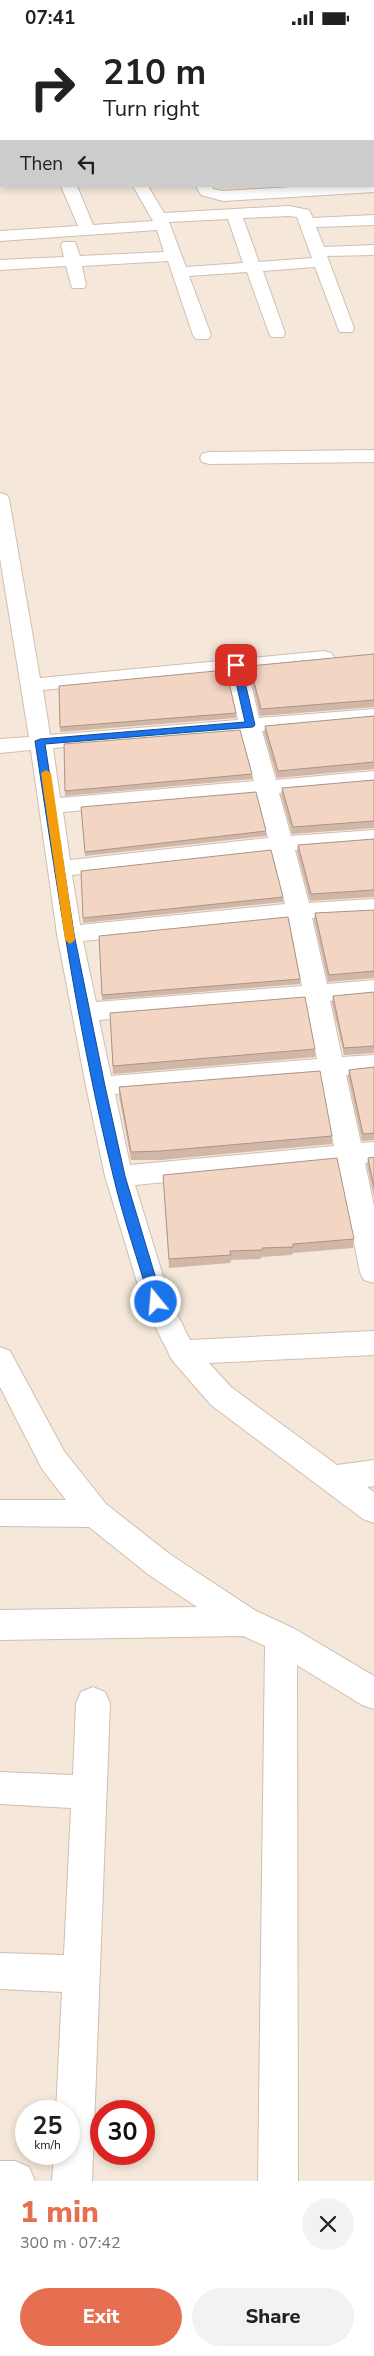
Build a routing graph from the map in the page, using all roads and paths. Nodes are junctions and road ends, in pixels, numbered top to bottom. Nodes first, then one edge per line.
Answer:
1 (69, 187) edge
2 (141, 187) edge
3 (204, 187) edge
4 (374, 187) edge
5 (234, 215) junction
6 (374, 220) edge
7 (161, 222) junction
8 (308, 223) junction
9 (87, 230) junction
10 (66, 232) junction
11 (0, 236) edge
12 (374, 249) edge
13 (174, 256) junction
14 (320, 257) junction
15 (72, 261) junction
16 (0, 265) edge
17 (253, 267) junction
18 (180, 272) junction
19 (78, 285) dead end
20 (346, 328) dead end
21 (277, 333) dead end
22 (202, 335) dead end
23 (374, 456) edge
24 (209, 458) dead end
25 (0, 499) edge
26 (324, 657) edge
27 (236, 665) junction
28 (30, 685) junction
29 (374, 715) edge
30 (250, 725) junction
31 (40, 741) junction
32 (0, 746) edge
33 (374, 779) edge
34 (266, 786) junction
35 (51, 806) junction
36 (374, 837) edge
37 (282, 844) junction
38 (60, 869) junction
39 (374, 907) edge
40 (299, 911) junction
41 (69, 934) junction
42 (374, 989) edge
43 (316, 994) junction
44 (84, 1011) junction
45 (374, 1065) edge
46 (332, 1068) junction
47 (99, 1086) junction
48 (362, 1153) edge
49 (119, 1176) junction
50 (374, 1272) edge
51 (374, 1343) edge
52 (182, 1352) junction
53 (0, 1359) edge
54 (374, 1473) edge
55 (334, 1479) junction
56 (374, 1510) edge
57 (0, 1513) edge
58 (95, 1514) junction
59 (245, 1621) junction
60 (0, 1625) edge
61 (281, 1638) junction
62 (374, 1694) edge
63 (93, 1703) dead end
64 (0, 1788) edge
65 (89, 1792) junction
66 (0, 1971) edge
67 (81, 1974) junction
68 (0, 2181) edge
69 (15, 2181) edge
70 (72, 2181) edge
71 (278, 2181) edge

1 - 9 street
2 - 7 street
3 - 4 street
5 - 7 street
5 - 8 street
5 - 17 street
6 - 8 street
7 - 9 street
7 - 13 street
8 - 14 street
9 - 10 street
10 - 11 street
10 - 15 street
12 - 14 street
13 - 15 street
13 - 18 street
14 - 17 street
14 - 20 street
15 - 16 street
15 - 19 street
17 - 18 street
17 - 21 street
18 - 22 street
23 - 24 street
25 - 28 street
26 - 27 street
27 - 28 street
27 - 30 street
28 - 31 street
29 - 30 street
30 - 31 street
30 - 34 street
31 - 32 street
31 - 35 street
33 - 34 street
34 - 35 street
34 - 37 street
35 - 38 street
36 - 37 street
37 - 38 street
37 - 40 street
38 - 41 street
39 - 40 street
40 - 41 street
40 - 43 street
41 - 44 street
42 - 43 street
43 - 44 street
43 - 46 street
44 - 47 street
45 - 46 street
46 - 47 street
46 - 48 street
47 - 49 street
48 - 49 street
48 - 50 street
49 - 52 street
51 - 52 street
52 - 55 street
53 - 58 street
54 - 55 street
55 - 56 street
57 - 58 street
58 - 59 street
59 - 60 street
59 - 61 street
61 - 62 street
61 - 71 street
63 - 65 street
64 - 65 street
65 - 67 street
66 - 67 street
67 - 70 street
68 - 69 street

